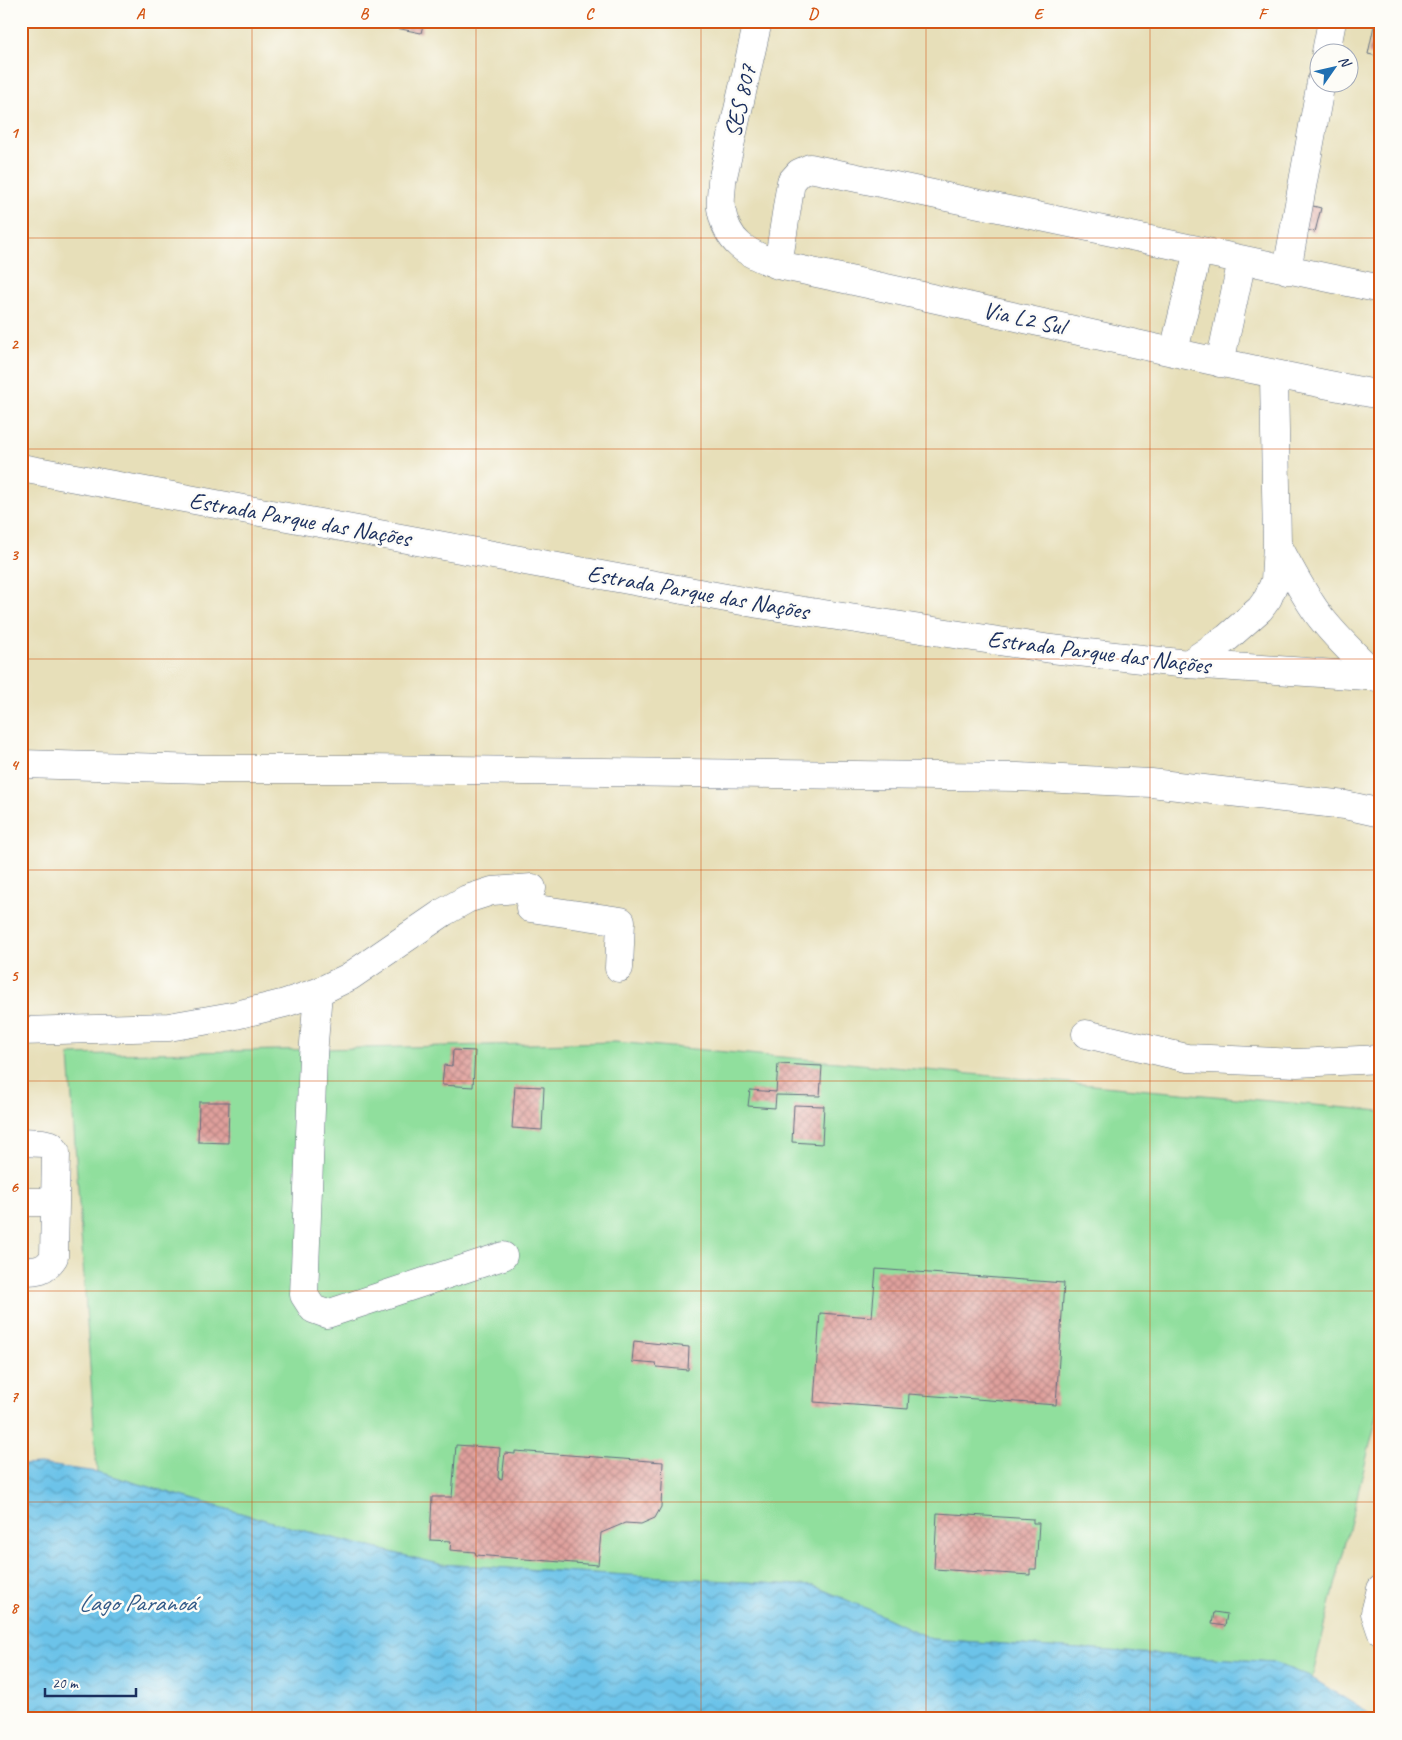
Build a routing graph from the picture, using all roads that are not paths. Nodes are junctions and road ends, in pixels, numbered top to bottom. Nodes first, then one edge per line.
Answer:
1 (758, 21) edge
2 (1332, 21) edge
3 (1328, 42) edge
4 (1319, 92) edge
5 (722, 181) joint
6 (1198, 251) junction
7 (1242, 260) junction
8 (778, 265) junction
9 (1287, 270) junction
10 (1381, 289) edge
11 (1174, 351) junction
12 (1220, 363) junction
13 (1274, 375) junction
14 (1381, 395) edge
15 (21, 468) edge
16 (21, 486) edge
17 (144, 491) junction
18 (1277, 544) junction
19 (1188, 664) junction
20 (1379, 677) edge
21 (21, 764) edge
22 (1381, 814) edge
23 (619, 968) dead end
24 (318, 992) junction
25 (21, 1031) edge
26 (1086, 1034) dead end
27 (1381, 1059) edge
28 (21, 1142) edge
29 (21, 1202) edge
30 (55, 1202) junction
31 (503, 1256) dead end
32 (21, 1271) edge
33 (1381, 1588) edge
34 (1381, 1631) edge

1 - 5 main road, SES 807
2 - 3 main road
4 - 9 main road
5 - 8 main road, Via L2 Sul
6 - 7 main road
6 - 8 main road
6 - 11 main road
7 - 9 main road
7 - 12 main road
8 - 11 main road, Via L2 Sul
9 - 10 main road
11 - 12 main road, Via L2 Sul
12 - 13 main road, Via L2 Sul
13 - 14 main road, Via L2 Sul
13 - 18 main road
15 - 17 main road, Estrada Parque das Nações
16 - 17 main road
17 - 19 main road, Estrada Parque das Nações
18 - 19 main road
18 - 20 main road
19 - 20 main road, Estrada Parque das Nações
21 - 22 main road
23 - 24 main road
24 - 25 main road
24 - 31 main road
26 - 27 main road
28 - 30 main road
29 - 30 main road
30 - 32 main road
33 - 34 main road

